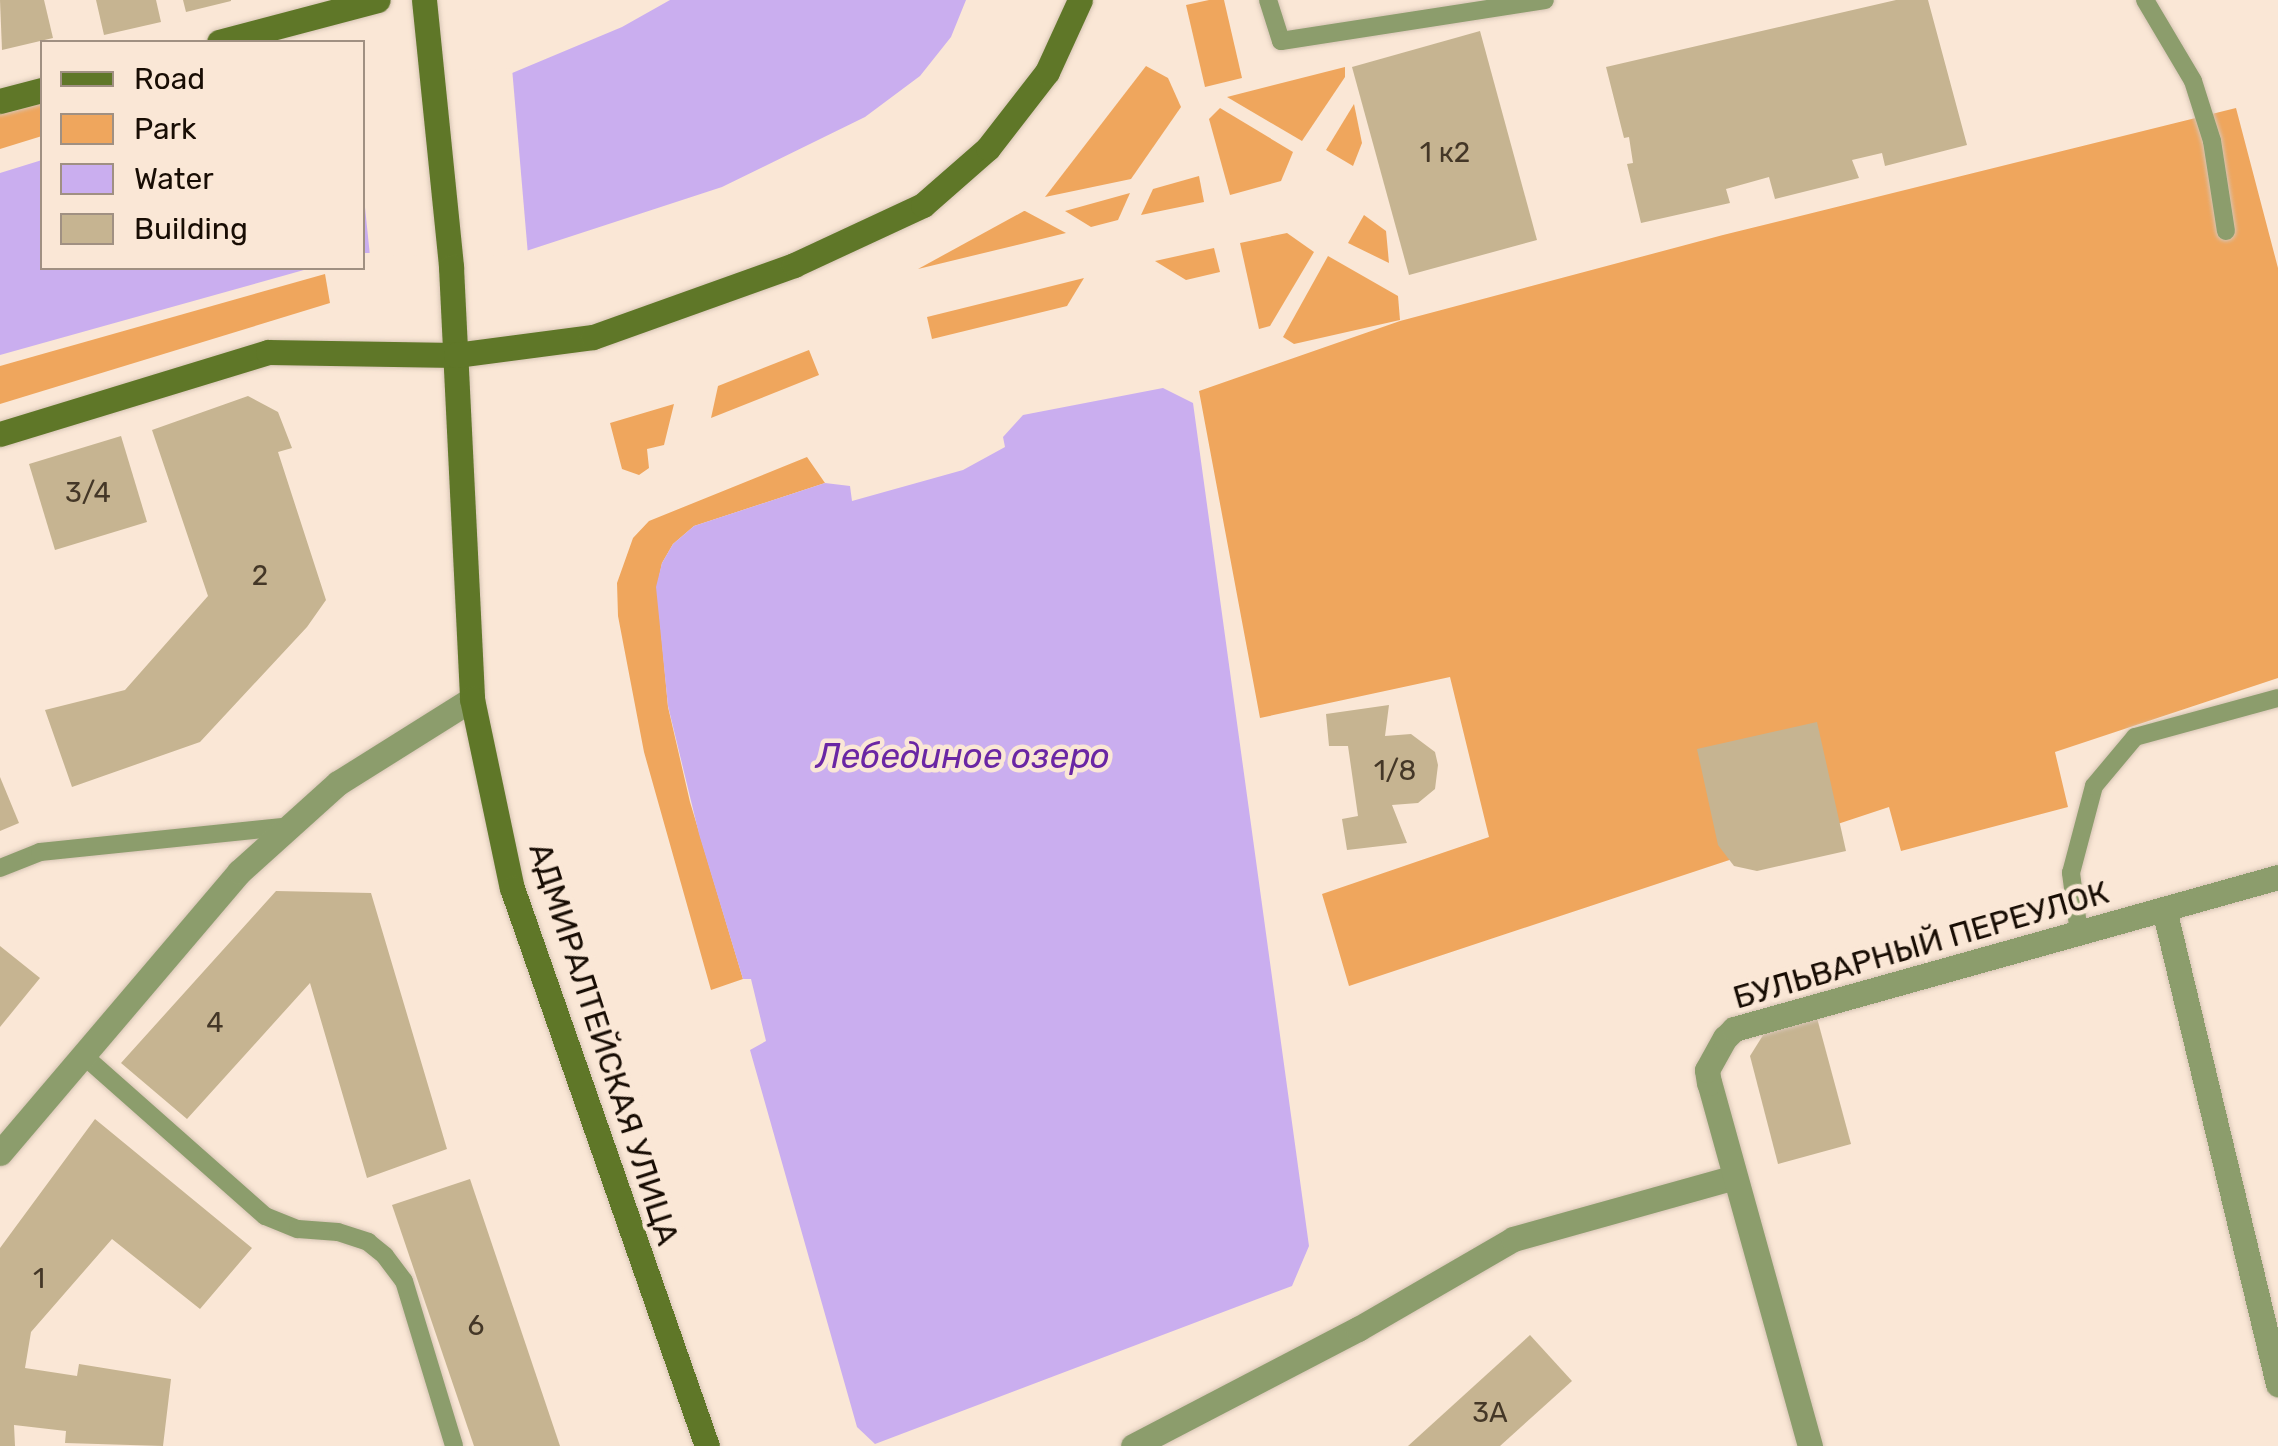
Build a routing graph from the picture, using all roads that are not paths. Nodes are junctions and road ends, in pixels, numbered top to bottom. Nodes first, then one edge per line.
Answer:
1 (378, 0) edge
2 (424, 0) edge
3 (1080, 0) edge
4 (1268, 0) edge
5 (1545, 0) edge
6 (2145, 0) edge
7 (227, 40) edge
8 (40, 91) edge
9 (0, 101) edge
10 (2226, 231) dead end
11 (456, 355) junction
12 (0, 434) edge
13 (2278, 698) edge
14 (472, 699) junction
15 (290, 826) junction
16 (0, 868) edge
17 (2278, 877) edge
18 (2164, 909) junction
19 (2079, 933) junction
20 (83, 1055) junction
21 (0, 1153) edge
22 (1735, 1177) junction
23 (2278, 1385) edge
24 (454, 1446) edge
25 (706, 1446) edge
26 (1133, 1446) edge
27 (1810, 1446) edge

1 - 7 main road
2 - 11 main road, АДМИРАЛТЕЙСКАЯ УЛИЦА
3 - 11 main road
4 - 5 lane
6 - 10 lane
8 - 9 main road
11 - 12 main road
11 - 14 main road, АДМИРАЛТЕЙСКАЯ УЛИЦА
13 - 19 lane
14 - 15 street
14 - 25 main road, АДМИРАЛТЕЙСКАЯ УЛИЦА
15 - 16 lane
15 - 20 street
17 - 18 street, БУЛЬВАРНЫЙ ПЕРЕУЛОК
18 - 19 street, БУЛЬВАРНЫЙ ПЕРЕУЛОК
18 - 23 street
19 - 22 street, БУЛЬВАРНЫЙ ПЕРЕУЛОК
20 - 21 street
20 - 24 lane
22 - 26 street
22 - 27 street, БУЛЬВАРНЫЙ ПЕРЕУЛОК

